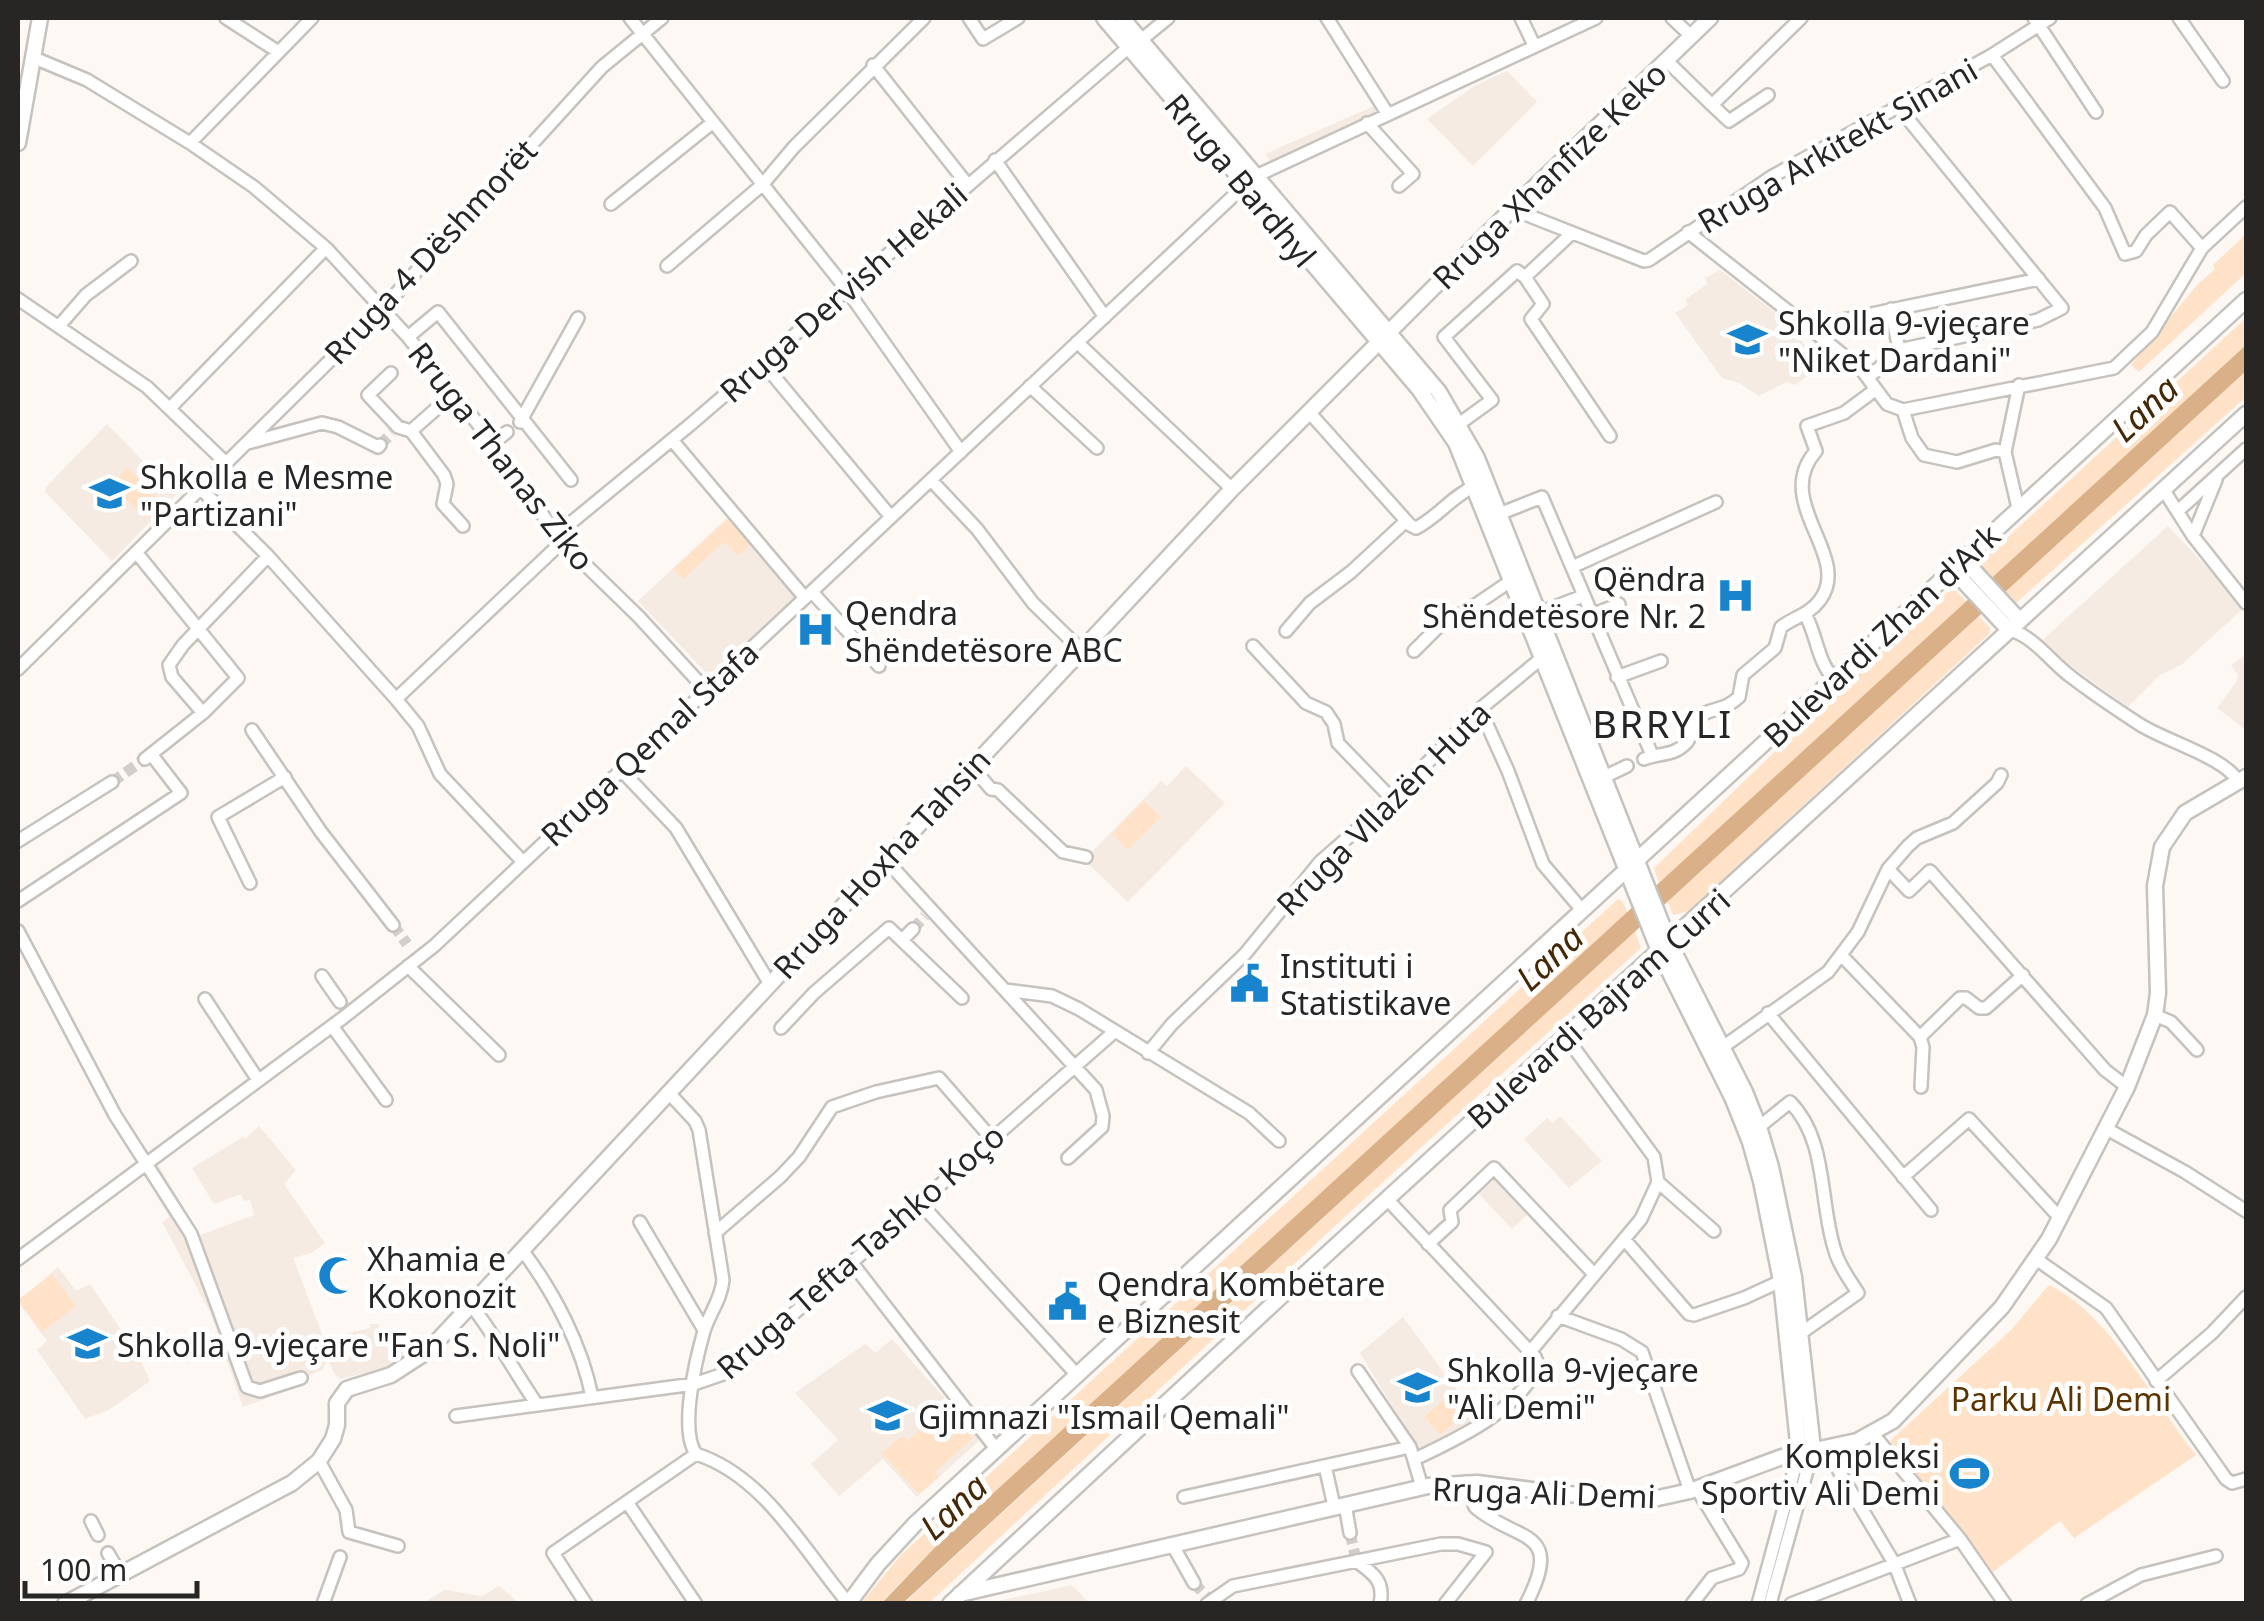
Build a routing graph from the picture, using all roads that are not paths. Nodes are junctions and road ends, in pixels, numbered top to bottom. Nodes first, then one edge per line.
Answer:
1 (40, 18) edge
2 (226, 18) edge
3 (312, 18) edge
4 (630, 18) edge
5 (662, 18) edge
6 (924, 18) edge
7 (968, 18) edge
8 (1018, 18) edge
9 (1104, 18) edge
10 (1122, 18) edge
11 (1168, 18) edge
12 (1327, 18) edge
13 (1521, 18) edge
14 (1596, 18) edge
15 (1672, 18) edge
16 (1710, 18) edge
17 (1801, 18) edge
18 (2179, 18) edge
19 (2041, 20) edge
20 (642, 32) junction
21 (1691, 36) junction
22 (1135, 43) junction
23 (1534, 45) junction
24 (276, 52) junction
25 (1992, 55) junction
26 (32, 57) junction
27 (1666, 60) junction
28 (874, 65) junction
29 (2223, 81) dead end
30 (1768, 95) dead end
31 (1712, 105) junction
32 (1898, 108) junction
33 (2096, 112) dead end
34 (1387, 113) junction
35 (712, 123) junction
36 (1367, 123) junction
37 (19, 125) edge
38 (18, 143) edge
39 (190, 143) junction
40 (995, 160) junction
41 (1251, 180) junction
42 (967, 184) junction
43 (762, 186) junction
44 (1400, 186) dead end
45 (611, 204) dead end
46 (2246, 207) edge
47 (1512, 209) junction
48 (1688, 232) junction
49 (1572, 233) junction
50 (326, 248) junction
51 (2202, 248) junction
52 (132, 261) dead end
53 (666, 266) dead end
54 (1525, 278) junction
55 (2039, 279) junction
56 (847, 290) junction
57 (18, 300) edge
58 (2246, 300) edge
59 (382, 308) junction
60 (1891, 309) junction
61 (1104, 317) junction
62 (578, 318) dead end
63 (59, 326) junction
64 (1809, 327) junction
65 (408, 336) junction
66 (1383, 337) junction
67 (1077, 342) junction
68 (1900, 350) junction
69 (763, 363) junction
70 (391, 372) dead end
71 (1871, 384) junction
72 (2019, 385) junction
73 (1030, 386) junction
74 (453, 394) junction
75 (171, 407) junction
76 (1903, 410) junction
77 (1309, 412) junction
78 (2246, 414) edge
79 (522, 421) junction
80 (1459, 424) junction
81 (400, 430) junction
82 (507, 432) dead end
83 (1610, 436) dead end
84 (672, 440) junction
85 (244, 444) junction
86 (492, 444) junction
87 (380, 445) dead end
88 (1097, 448) dead end
89 (2246, 449) edge
90 (962, 452) junction
91 (2006, 452) junction
92 (225, 462) junction
93 (2219, 473) junction
94 (570, 480) dead end
95 (931, 480) junction
96 (1475, 486) junction
97 (200, 488) junction
98 (1232, 489) junction
99 (2163, 489) junction
100 (1716, 502) dead end
101 (2018, 508) junction
102 (2179, 510) junction
103 (1500, 514) junction
104 (891, 518) junction
105 (1406, 521) junction
106 (463, 526) dead end
107 (2193, 536) junction
108 (559, 539) junction
109 (136, 552) junction
110 (268, 556) junction
111 (1957, 564) junction
112 (1572, 567) junction
113 (1512, 580) junction
114 (808, 595) junction
115 (1583, 596) junction
116 (2246, 603) edge
117 (1619, 604) dead end
118 (1539, 613) junction
119 (1592, 614) junction
120 (1804, 614) junction
121 (2012, 623) junction
122 (198, 630) junction
123 (1286, 631) dead end
124 (1252, 646) dead end
125 (1080, 650) junction
126 (1414, 651) dead end
127 (1542, 657) junction
128 (1661, 661) dead end
129 (879, 666) dead end
130 (18, 669) edge
131 (1617, 677) junction
132 (1833, 678) junction
133 (706, 690) junction
134 (396, 699) junction
135 (1480, 709) junction
136 (203, 713) junction
137 (252, 730) dead end
138 (971, 766) junction
139 (1627, 766) dead end
140 (621, 770) junction
141 (2001, 775) dead end
142 (1604, 777) junction
143 (285, 778) junction
144 (2242, 779) edge
145 (112, 782) tunnel mouth
146 (1392, 799) junction
147 (18, 841) edge
148 (1086, 858) dead end
149 (885, 859) junction
150 (523, 862) junction
151 (1632, 864) junction
152 (1888, 869) junction
153 (250, 883) dead end
154 (18, 900) edge
155 (1582, 910) junction
156 (393, 925) tunnel mouth
157 (912, 929) tunnel mouth
158 (18, 931) edge
159 (902, 940) junction
160 (407, 944) tunnel mouth
161 (1664, 946) junction
162 (1842, 956) junction
163 (412, 962) junction
164 (2024, 974) junction
165 (322, 976) dead end
166 (770, 984) junction
167 (1005, 990) junction
168 (962, 998) dead end
169 (206, 999) dead end
170 (345, 1008) junction
171 (1768, 1013) junction
172 (2155, 1015) junction
173 (332, 1026) junction
174 (781, 1028) dead end
175 (1114, 1032) junction
176 (1920, 1036) junction
177 (1566, 1037) junction
178 (1722, 1047) junction
179 (2197, 1050) dead end
180 (1148, 1053) junction
181 (499, 1054) dead end
182 (1075, 1066) junction
183 (258, 1080) junction
184 (1920, 1087) dead end
185 (2127, 1087) junction
186 (668, 1092) junction
187 (386, 1100) dead end
188 (1759, 1127) junction
189 (2105, 1128) junction
190 (992, 1139) junction
191 (1279, 1141) dead end
192 (1068, 1158) dead end
193 (147, 1163) junction
194 (1903, 1177) junction
195 (1658, 1182) junction
196 (1387, 1200) junction
197 (920, 1203) junction
198 (1931, 1210) dead end
199 (2246, 1211) edge
200 (2060, 1218) junction
201 (640, 1222) dead end
202 (1714, 1231) dead end
203 (715, 1233) junction
204 (1624, 1239) junction
205 (1428, 1244) junction
206 (522, 1250) junction
207 (18, 1259) edge
208 (2036, 1260) junction
209 (852, 1263) junction
210 (1593, 1274) junction
211 (1782, 1281) junction
212 (2246, 1297) edge
213 (471, 1305) junction
214 (1558, 1316) junction
215 (704, 1330) junction
216 (1801, 1333) junction
217 (1530, 1352) junction
218 (1358, 1371) dead end
219 (1078, 1376) junction
220 (300, 1378) dead end
221 (2156, 1382) junction
222 (694, 1384) junction
223 (592, 1397) junction
224 (536, 1403) junction
225 (456, 1416) dead end
226 (1873, 1434) junction
227 (1410, 1446) junction
228 (996, 1450) junction
229 (1806, 1451) junction
230 (696, 1454) junction
231 (1415, 1459) junction
232 (319, 1461) junction
233 (1325, 1466) junction
234 (2246, 1479) edge
235 (1466, 1482) junction
236 (1422, 1486) junction
237 (1694, 1490) junction
238 (1184, 1497) dead end
239 (627, 1502) junction
240 (1340, 1505) junction
241 (91, 1521) dead end
242 (1350, 1532) tunnel mouth
243 (98, 1535) dead end
244 (1960, 1539) junction
245 (1172, 1544) junction
246 (398, 1546) dead end
247 (108, 1553) dead end
248 (1000, 1556) junction
249 (2216, 1556) dead end
250 (340, 1557) dead end
251 (1355, 1558) junction
252 (1894, 1564) junction
253 (120, 1574) junction
254 (1021, 1579) junction
255 (1194, 1583) tunnel mouth
256 (92, 1597) edge
257 (955, 1599) edge
258 (1208, 1601) edge
259 (848, 1603) edge
260 (66, 1604) edge
261 (323, 1604) edge
262 (586, 1604) edge
263 (696, 1604) edge
264 (1380, 1604) edge
265 (1446, 1604) edge
266 (1526, 1604) edge
267 (1692, 1604) edge
268 (1758, 1604) edge
269 (1770, 1604) edge
270 (1791, 1604) edge
271 (1910, 1604) edge
272 (2005, 1604) edge
273 (2087, 1604) edge

1 - 26 main road
2 - 24 street
3 - 24 street
4 - 20 street
5 - 20 street, Rruga 4 Dëshmorët
6 - 28 street
7 - 8 street
9 - 22 main road, Rruga Bardhyl
10 - 22 main road, Rruga Bardhyl
11 - 22 street, Rruga Dervish Hekali
12 - 34 street
13 - 23 street
14 - 23 street, Rruga Qemal Stafa
15 - 21 street
16 - 21 main road, Rruga Xhanfize Keko
17 - 31 street
18 - 29 street
19 - 25 street, Rruga Arkitekt Sinani
19 - 33 street
20 - 35 street
20 - 59 street, Rruga 4 Dëshmorët
21 - 27 main road, Rruga Xhanfize Keko
22 - 40 street, Rruga Dervish Hekali
22 - 41 main road, Rruga Bardhyl
23 - 34 street, Rruga Qemal Stafa
24 - 39 street
25 - 32 street, Rruga Arkitekt Sinani
25 - 51 street
26 - 37 main road
26 - 39 street, Rruga Thanas Ziko
27 - 31 street
27 - 47 main road, Rruga Xhanfize Keko
28 - 42 street
28 - 43 street
30 - 31 street
32 - 48 street, Rruga Arkitekt Sinani
32 - 55 street
34 - 36 street, Rruga Qemal Stafa
35 - 43 street
35 - 45 street
36 - 41 street, Rruga Qemal Stafa
36 - 44 street
37 - 38 main road
39 - 50 street, Rruga Thanas Ziko
40 - 42 street, Rruga Dervish Hekali
40 - 61 street
41 - 61 street, Rruga Qemal Stafa
41 - 66 main road, Rruga Bardhyl
42 - 56 street, Rruga Dervish Hekali
43 - 53 street
43 - 56 street
46 - 51 street
47 - 49 street, Rruga Arkitekt Sinani
47 - 66 main road, Rruga Xhanfize Keko
48 - 49 street, Rruga Arkitekt Sinani
48 - 64 street
49 - 54 street
50 - 59 street, Rruga Thanas Ziko
50 - 75 street
51 - 72 street
52 - 63 street
54 - 80 street
54 - 83 street
55 - 60 street
55 - 68 street
56 - 69 street, Rruga Dervish Hekali
56 - 90 street
57 - 63 street
58 - 101 main road, Bulevardi Zhan d'Ark
59 - 65 street, Rruga Thanas Ziko
59 - 85 street, Rruga 4 Dëshmorët
60 - 64 street
60 - 68 street
61 - 67 street, Rruga Qemal Stafa
62 - 79 street
63 - 75 street
64 - 71 street
65 - 74 street, Rruga Thanas Ziko
65 - 79 street
66 - 77 main road, Rruga Hoxha Tahsin
66 - 80 main road
66 - 96 main road
67 - 73 street, Rruga Qemal Stafa
67 - 98 street
68 - 71 street
69 - 84 street, Rruga Dervish Hekali
69 - 104 street
70 - 81 street
71 - 76 street
71 - 120 street
72 - 76 street
72 - 91 street
73 - 88 street
73 - 90 street, Rruga Qemal Stafa
74 - 81 street
74 - 86 street, Rruga Thanas Ziko
75 - 92 street
76 - 91 street
77 - 98 main road, Rruga Hoxha Tahsin
77 - 105 street
78 - 99 main road, Bulevardi Bajram Curri
79 - 94 street
80 - 103 main road
81 - 106 street
82 - 86 street
84 - 108 street, Rruga Dervish Hekali
84 - 114 street
85 - 87 street
85 - 92 street, Rruga 4 Dëshmorët
86 - 108 street, Rruga Thanas Ziko
89 - 93 street
90 - 95 street, Rruga Qemal Stafa
91 - 101 street
92 - 97 street, Rruga 4 Dëshmorët
93 - 102 street
93 - 107 street
95 - 104 street, Rruga Qemal Stafa
95 - 125 street
96 - 105 street
96 - 113 main road
97 - 109 street, Rruga 4 Dëshmorët
97 - 110 street
98 - 125 main road, Rruga Hoxha Tahsin
99 - 102 street
99 - 121 main road, Bulevardi Bajram Curri
100 - 112 street
101 - 111 main road, Bulevardi Zhan d'Ark
102 - 107 street
103 - 112 street
103 - 118 main road
104 - 114 street, Rruga Qemal Stafa
105 - 123 street
107 - 116 street
108 - 133 street, Rruga Thanas Ziko
108 - 134 street, Rruga Dervish Hekali
109 - 122 street
109 - 130 street, Rruga 4 Dëshmorët
110 - 122 street
110 - 134 street
111 - 121 main road
111 - 132 main road, Bulevardi Zhan d'Ark
112 - 115 street
113 - 126 street
113 - 127 main road
114 - 129 street
114 - 133 street, Rruga Qemal Stafa
115 - 118 street
115 - 119 street
117 - 119 street
118 - 142 main road
119 - 131 street
120 - 131 street
120 - 132 street
121 - 144 street
121 - 161 main road, Bulevardi Bajram Curri
122 - 136 street
122 - 136 street
124 - 146 street
125 - 138 main road, Rruga Hoxha Tahsin
127 - 135 street, Rruga Vllazën Huta
127 - 151 main road
128 - 131 street
132 - 151 main road, Bulevardi Zhan d'Ark
133 - 140 street, Rruga Qemal Stafa
134 - 150 street
135 - 146 street, Rruga Vllazën Huta
135 - 155 street
136 - 154 street
137 - 143 street
138 - 148 street
138 - 149 main road, Rruga Hoxha Tahsin
139 - 142 street
140 - 150 street, Rruga Qemal Stafa
140 - 166 street
141 - 152 street
142 - 151 main road
143 - 153 street
143 - 156 street
144 - 172 main road, Rruga Ali Demi
145 - 147 street
146 - 180 street, Rruga Vllazën Huta
149 - 166 main road, Rruga Hoxha Tahsin
149 - 167 street
150 - 163 street, Rruga Qemal Stafa
151 - 155 main road, Bulevardi Zhan d'Ark
151 - 161 main road
152 - 162 street
152 - 164 street
155 - 219 main road, Bulevardi Zhan d'Ark
157 - 159 street
158 - 193 street
159 - 168 street
159 - 174 street
160 - 163 street
161 - 177 main road, Bulevardi Bajram Curri
161 - 178 main road
161 - 211 main road
162 - 171 street
162 - 176 street
163 - 170 street, Rruga Qemal Stafa
163 - 181 street
164 - 176 street
164 - 185 street
165 - 170 street
166 - 186 main road, Rruga Hoxha Tahsin
167 - 175 street
167 - 182 street
169 - 183 street
170 - 173 street, Rruga Qemal Stafa
171 - 178 street
171 - 194 street
172 - 179 street
172 - 185 main road, Rruga Ali Demi
173 - 183 street, Rruga Qemal Stafa
173 - 187 street
175 - 180 street
175 - 182 street, Rruga Tefta Tashko Koço
176 - 184 street
177 - 195 street
177 - 196 main road, Bulevardi Bajram Curri
178 - 188 main road
180 - 191 street
182 - 190 street, Rruga Tefta Tashko Koço
182 - 192 street
183 - 193 street, Rruga Qemal Stafa
185 - 189 main road, Rruga Ali Demi
186 - 203 street
186 - 206 main road, Rruga Hoxha Tahsin
188 - 216 main road
188 - 216 street
189 - 199 street
189 - 200 main road, Rruga Ali Demi
190 - 197 street, Rruga Tefta Tashko Koço
190 - 203 street
193 - 207 street, Rruga Qemal Stafa
193 - 220 street
194 - 198 street
194 - 200 street
195 - 202 street
195 - 204 street
196 - 205 street
196 - 248 main road, Bulevardi Bajram Curri
197 - 209 street, Rruga Tefta Tashko Koço
197 - 219 street
200 - 208 main road, Rruga Ali Demi
201 - 215 street
203 - 215 street
204 - 210 street
204 - 211 street
205 - 210 street
205 - 217 street
206 - 213 main road, Rruga Hoxha Tahsin
206 - 223 street
208 - 221 street
208 - 226 main road, Rruga Ali Demi
209 - 222 street, Rruga Tefta Tashko Koço
209 - 228 street
210 - 214 street
211 - 229 main road
212 - 221 street
213 - 224 street
213 - 232 main road, Rruga Hoxha Tahsin
214 - 217 street
214 - 237 street
215 - 222 street
216 - 229 main road
217 - 231 street
218 - 227 street
219 - 228 main road
221 - 234 street
222 - 223 street, Rruga Tefta Tashko Koço
222 - 230 street
223 - 224 street, Rruga Tefta Tashko Koço
224 - 225 street, Rruga Tefta Tashko Koço
226 - 229 main road, Rruga Ali Demi
226 - 244 street
227 - 231 street
227 - 233 street
228 - 259 main road
229 - 237 main road, Rruga Ali Demi
229 - 252 street
229 - 268 street
229 - 269 street
230 - 239 street
230 - 259 street
231 - 236 street
232 - 246 street
232 - 253 main road
233 - 238 street
233 - 240 street
235 - 236 main road, Rruga Ali Demi
235 - 237 main road, Rruga Ali Demi
235 - 266 street
236 - 240 main road, Rruga Ali Demi
237 - 267 street
239 - 262 street
239 - 263 street
240 - 242 street
240 - 245 main road, Rruga Ali Demi
241 - 243 street
244 - 252 street
244 - 272 street
245 - 254 main road, Rruga Ali Demi
245 - 255 street
247 - 253 street
248 - 254 main road
248 - 257 main road, Bulevardi Bajram Curri
249 - 273 street
250 - 261 street
251 - 258 street
251 - 264 street
251 - 265 street
252 - 270 street
252 - 271 street
253 - 256 main road
254 - 257 main road, Rruga Ali Demi
256 - 260 main road

